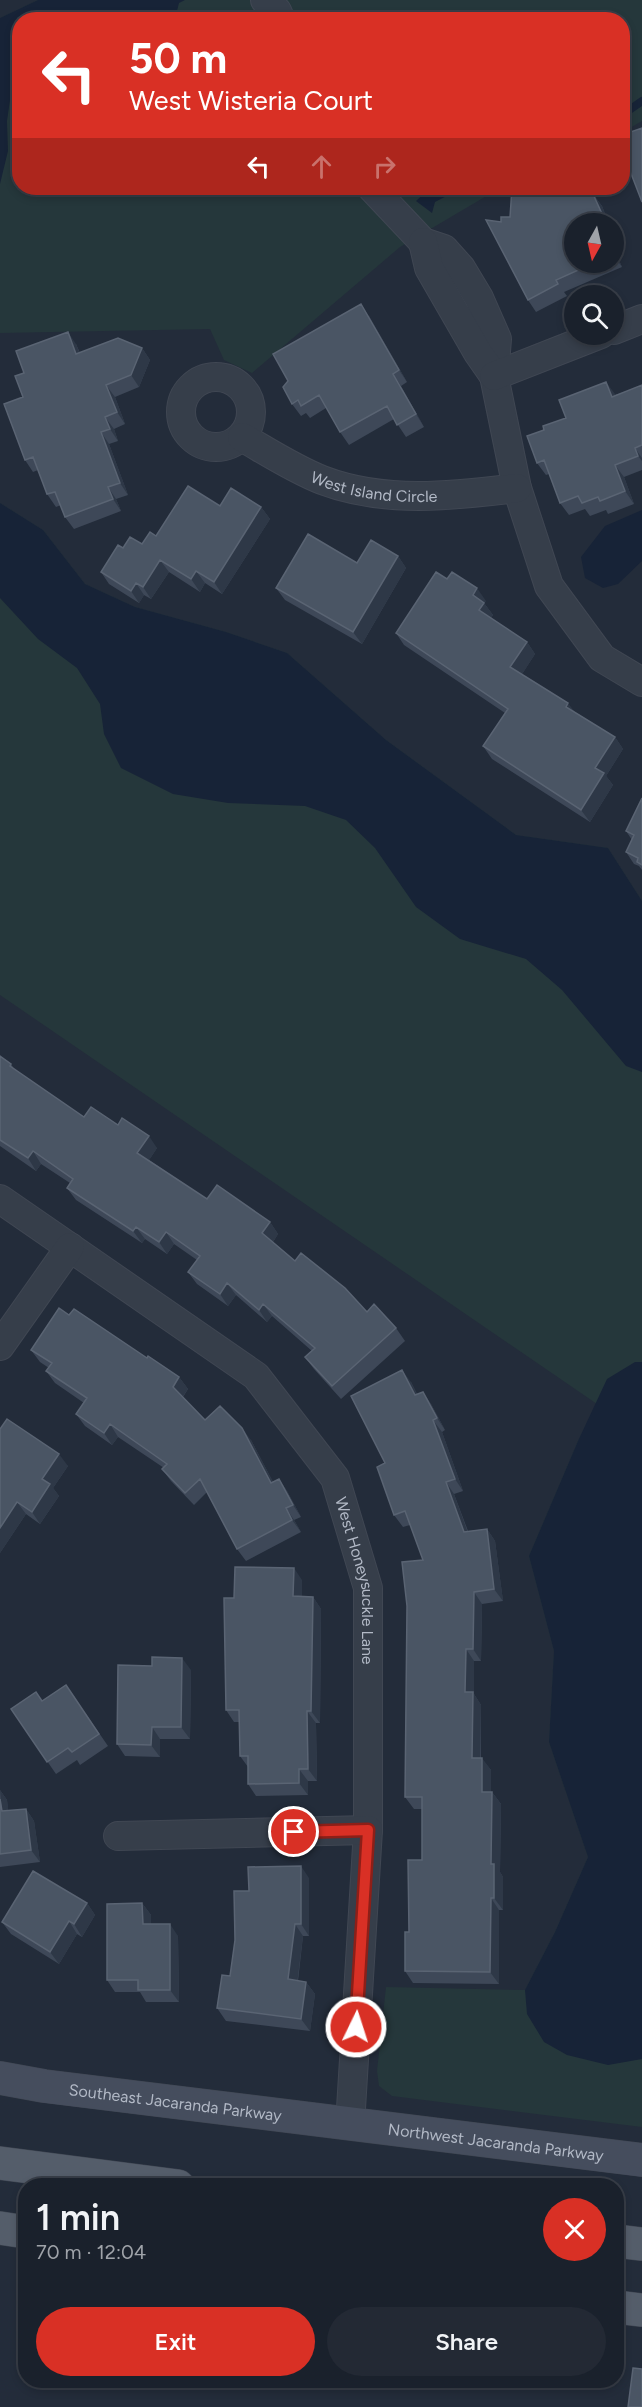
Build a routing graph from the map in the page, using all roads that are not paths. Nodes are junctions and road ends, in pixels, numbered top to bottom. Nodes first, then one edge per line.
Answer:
1 (265, 0) edge
2 (277, 12) edge
3 (379, 195) edge
4 (642, 319) edge
5 (624, 326) edge
6 (573, 345) edge
7 (494, 376) junction
8 (242, 437) dead end
9 (517, 488) junction
10 (642, 682) edge
11 (0, 1199) edge
12 (70, 1247) junction
13 (0, 1346) edge
14 (368, 1830) junction
15 (118, 1836) dead end
16 (0, 2078) edge
17 (350, 2125) junction
18 (642, 2160) edge
19 (0, 2163) edge
20 (116, 2178) edge
21 (0, 2228) edge
22 (18, 2231) edge
23 (624, 2242) edge
24 (642, 2244) edge
25 (624, 2308) edge
26 (642, 2310) edge

1 - 2 street
3 - 7 street
4 - 5 street
6 - 7 street
7 - 9 street
8 - 9 street, West Island Circle
9 - 10 street
11 - 12 street, West Honeysuckle Lane
12 - 13 street
12 - 14 street, West Honeysuckle Lane
14 - 15 street
14 - 17 street, West Honeysuckle Lane
16 - 17 street, Southeast Jacaranda Parkway
17 - 18 street, Northwest Jacaranda Parkway
19 - 20 main road
21 - 22 main road
23 - 24 main road
25 - 26 main road

